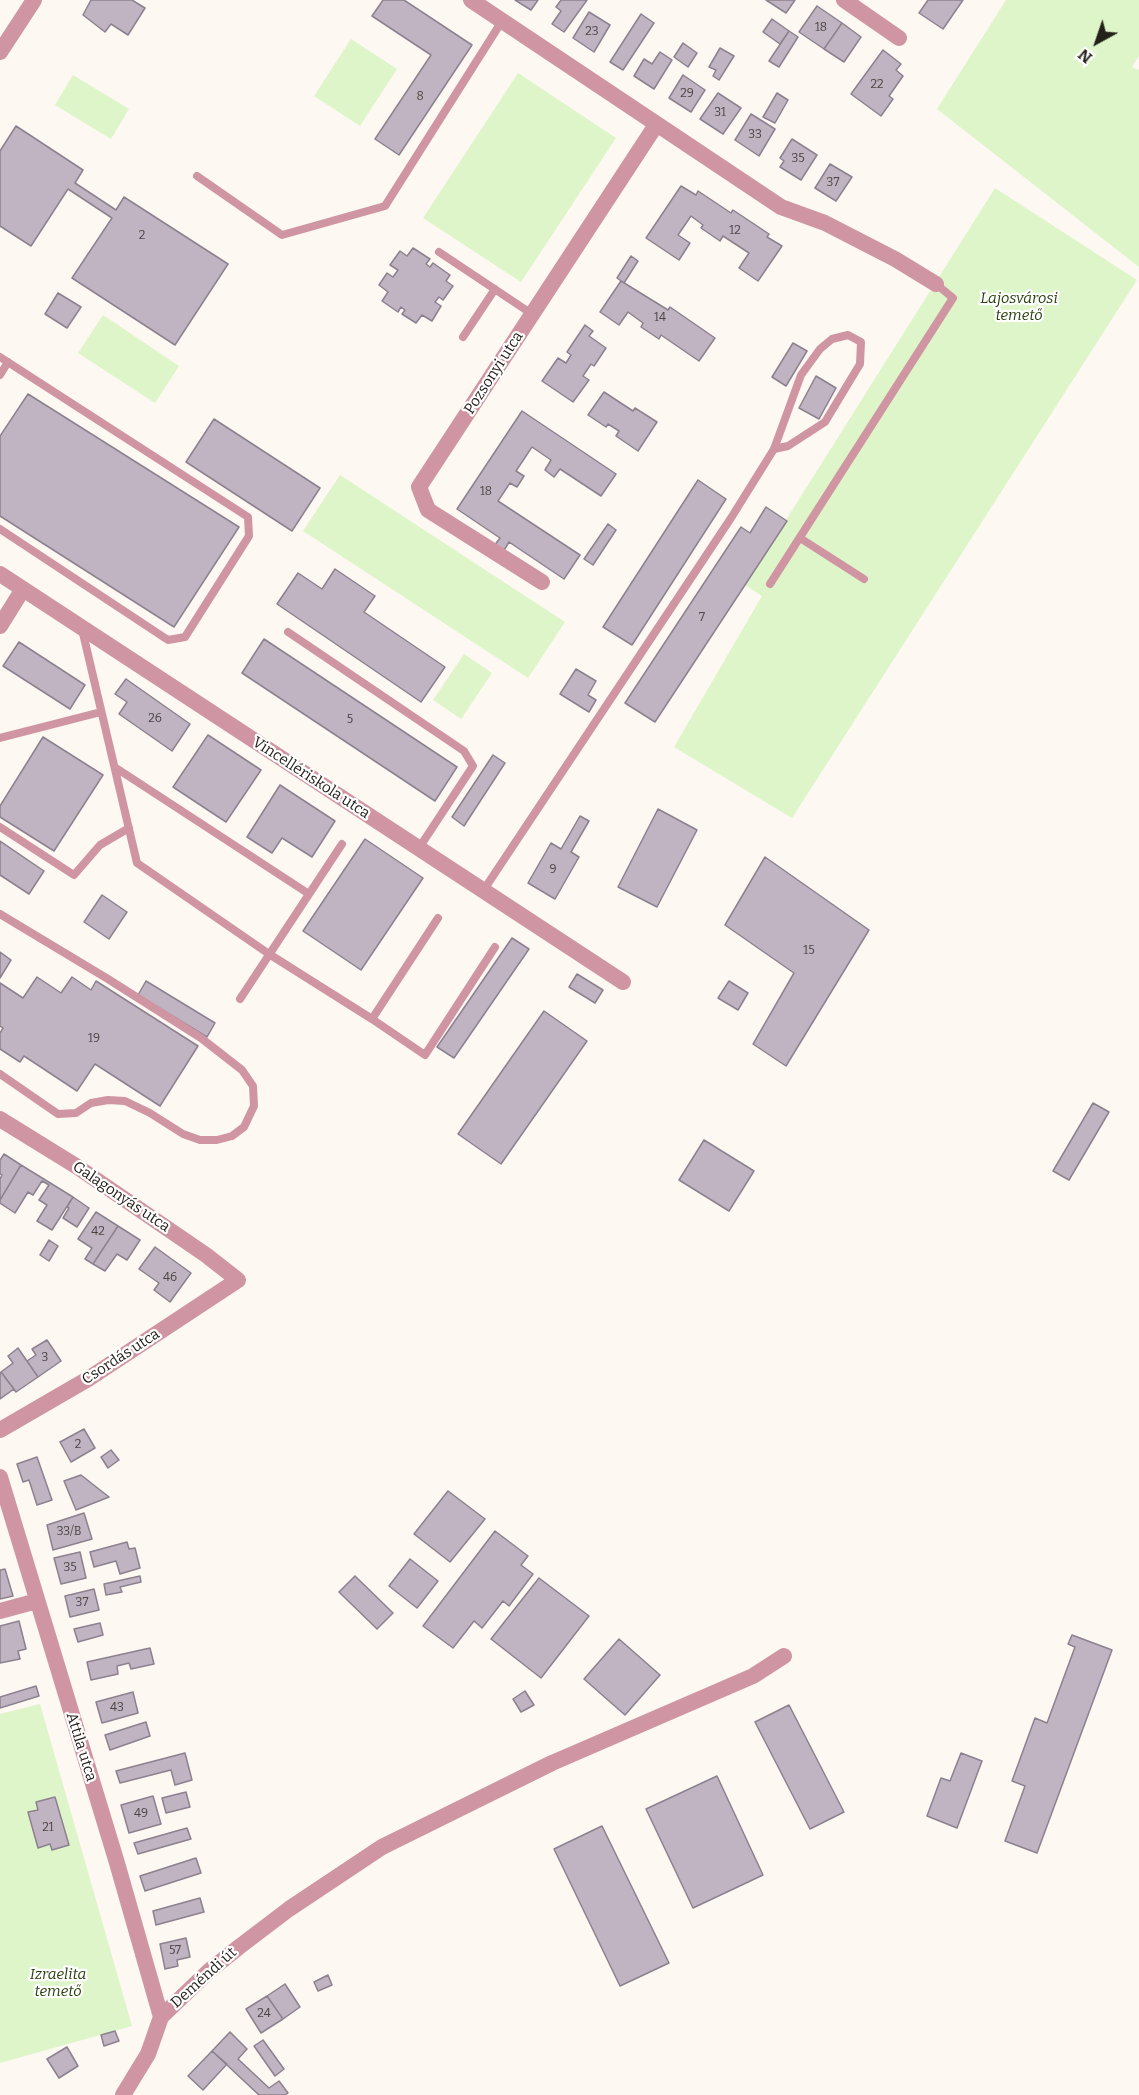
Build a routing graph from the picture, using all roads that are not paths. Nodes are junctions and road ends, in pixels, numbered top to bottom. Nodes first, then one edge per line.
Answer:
1 (34, 0) edge
2 (471, 0) edge
3 (844, 0) edge
4 (502, 21) junction
5 (899, 38) dead end
6 (0, 52) edge
7 (656, 125) junction
8 (197, 176) dead end
9 (439, 252) dead end
10 (936, 284) joint
11 (495, 289) junction
12 (532, 314) junction
13 (464, 337) dead end
14 (0, 357) edge
15 (8, 362) junction
16 (0, 375) edge
17 (774, 449) junction
18 (0, 529) edge
19 (800, 538) junction
20 (0, 574) edge
21 (864, 579) dead end
22 (542, 582) dead end
23 (770, 584) dead end
24 (23, 589) junction
25 (0, 626) edge
26 (82, 629) junction
27 (288, 632) dead end
28 (101, 712) junction
29 (0, 738) edge
30 (116, 768) junction
31 (0, 827) edge
32 (129, 828) junction
33 (342, 844) dead end
34 (419, 848) junction
35 (483, 891) junction
36 (309, 894) junction
37 (0, 914) edge
38 (438, 918) dead end
39 (495, 947) dead end
40 (269, 954) junction
41 (622, 982) dead end
42 (240, 999) dead end
43 (372, 1019) junction
44 (0, 1074) edge
45 (0, 1119) edge
46 (238, 1280) joint
47 (0, 1430) edge
48 (0, 1478) edge
49 (37, 1601) junction
50 (0, 1611) edge
51 (784, 1656) dead end
52 (161, 2017) junction
53 (123, 2095) edge

1 - 6 street
2 - 4 street
3 - 5 street
4 - 7 street
4 - 8 lane
7 - 10 street
7 - 12 street, Pozsonyi utca
9 - 11 lane
10 - 19 lane
11 - 12 lane
11 - 13 lane
12 - 22 street, Pozsonyi utca
14 - 15 lane
15 - 16 lane
15 - 18 lane
17 - 17 lane
17 - 35 lane
19 - 21 lane
19 - 23 lane
20 - 24 street, Vincellériskola utca
24 - 25 street
24 - 26 street, Vincellériskola utca
26 - 28 lane
26 - 34 street, Vincellériskola utca
27 - 34 lane
28 - 29 lane
28 - 30 lane
30 - 32 lane
30 - 36 lane
31 - 32 lane
32 - 40 lane
33 - 36 lane
34 - 35 street, Vincellériskola utca
35 - 41 street, Vincellériskola utca
36 - 40 lane
37 - 44 lane
38 - 43 lane
39 - 43 lane
40 - 42 lane
40 - 43 lane
45 - 46 street, Galagonyás utca
46 - 47 street, Csordás utca
48 - 49 street, Attila utca
49 - 50 street
49 - 52 street, Attila utca
51 - 52 street, Deméndi út
52 - 53 street, Deméndi út

